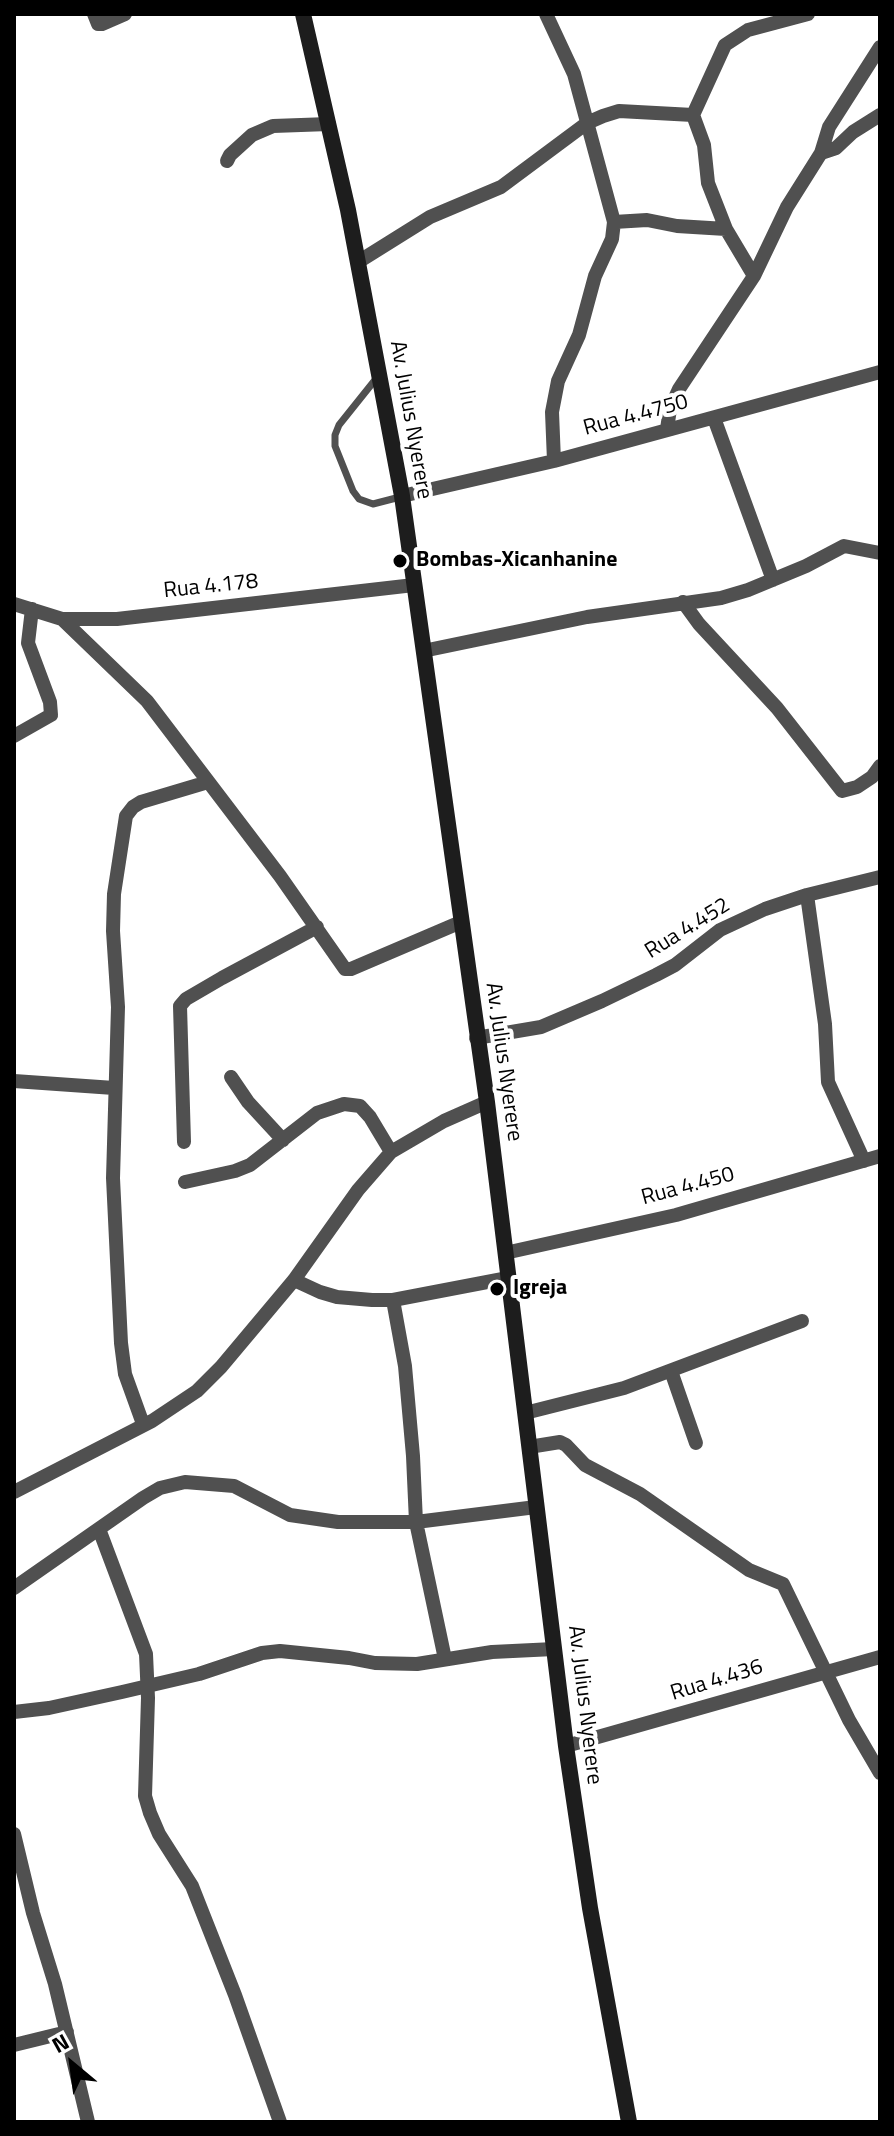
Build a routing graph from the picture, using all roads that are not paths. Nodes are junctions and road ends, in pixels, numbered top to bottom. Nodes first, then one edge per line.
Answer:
1 (94, 14) edge
2 (125, 14) edge
3 (303, 14) edge
4 (546, 14) edge
5 (808, 14) edge
6 (880, 47) edge
7 (693, 115) junction
8 (880, 115) edge
9 (587, 123) junction
10 (329, 124) junction
11 (821, 153) junction
12 (227, 161) dead end
13 (614, 222) junction
14 (726, 229) junction
15 (358, 262) junction
16 (754, 276) junction
17 (880, 372) edge
18 (380, 373) junction
19 (714, 418) junction
20 (667, 429) junction
21 (554, 461) junction
22 (402, 496) junction
23 (880, 553) edge
24 (773, 580) junction
25 (414, 585) junction
26 (683, 602) junction
27 (14, 604) edge
28 (32, 609) junction
29 (62, 619) junction
30 (423, 651) junction
31 (14, 736) edge
32 (880, 766) edge
33 (208, 782) junction
34 (880, 877) edge
35 (807, 895) junction
36 (461, 922) junction
37 (317, 927) junction
38 (476, 1038) junction
39 (231, 1077) dead end
40 (14, 1081) edge
41 (114, 1088) junction
42 (487, 1102) junction
43 (283, 1140) junction
44 (184, 1142) dead end
45 (391, 1152) junction
46 (880, 1156) edge
47 (864, 1161) junction
48 (185, 1182) dead end
49 (505, 1253) junction
50 (508, 1278) junction
51 (294, 1280) junction
52 (393, 1300) junction
53 (802, 1321) dead end
54 (671, 1371) junction
55 (525, 1413) junction
56 (143, 1424) junction
57 (696, 1443) dead end
58 (529, 1447) junction
59 (15, 1496) edge
60 (536, 1507) junction
61 (416, 1522) junction
62 (99, 1529) junction
63 (14, 1588) edge
64 (554, 1649) junction
65 (880, 1657) edge
66 (445, 1659) junction
67 (826, 1672) junction
68 (148, 1685) junction
69 (14, 1712) edge
70 (566, 1746) junction
71 (880, 1773) edge
72 (14, 1834) edge
73 (67, 2032) junction
74 (14, 2045) edge
75 (88, 2122) edge
76 (280, 2122) edge
77 (629, 2122) edge

1 - 2 street
3 - 10 main road, Av. Julius Nyerere
4 - 9 street
5 - 7 street
6 - 11 street
7 - 9 street
7 - 14 street
8 - 11 street
9 - 13 street
9 - 15 street
10 - 12 street
10 - 15 main road, Av. Julius Nyerere
11 - 16 street
13 - 14 street
13 - 21 street
14 - 16 street
15 - 18 main road, Av. Julius Nyerere
16 - 20 street
17 - 19 street, Rua 4.4750
18 - 22 main road, Av. Julius Nyerere
18 - 22 lane
19 - 20 street, Rua 4.4750
19 - 24 street
20 - 21 street, Rua 4.4750
21 - 22 street, Rua 4.4750
22 - 25 main road, Av. Julius Nyerere
23 - 24 street
24 - 26 street
25 - 29 street, Rua 4.178
25 - 30 main road, Av. Julius Nyerere
26 - 30 street
26 - 32 street
27 - 28 street, Rua 4.178
28 - 29 street, Rua 4.178
28 - 31 street
29 - 33 street
30 - 36 main road, Av. Julius Nyerere
33 - 37 street
33 - 41 street
34 - 35 street, Rua 4.452
35 - 38 street, Rua 4.452
35 - 47 street
36 - 37 street
36 - 38 main road, Av. Julius Nyerere
37 - 44 street
38 - 42 main road, Av. Julius Nyerere
39 - 43 street
40 - 41 street
41 - 56 street
42 - 45 street
42 - 49 main road, Av. Julius Nyerere
43 - 45 street
43 - 48 street
45 - 51 street
46 - 47 street, Rua 4.450
47 - 49 street, Rua 4.450
49 - 50 main road, Av. Julius Nyerere
50 - 52 street
50 - 55 main road, Av. Julius Nyerere
51 - 52 street
51 - 56 street
52 - 61 street
53 - 54 street
54 - 55 street
54 - 57 street
55 - 58 main road, Av. Julius Nyerere
56 - 59 street
58 - 60 main road, Av. Julius Nyerere
58 - 67 street
60 - 61 street
60 - 64 main road, Av. Julius Nyerere
61 - 62 street
61 - 66 street
62 - 63 street
62 - 68 street
64 - 66 street
64 - 70 main road, Av. Julius Nyerere
65 - 67 street, Rua 4.436
66 - 68 street
67 - 70 street, Rua 4.436
67 - 71 street
68 - 69 street
68 - 76 street
70 - 77 main road, Av. Julius Nyerere
72 - 73 street
73 - 74 street
73 - 75 street

